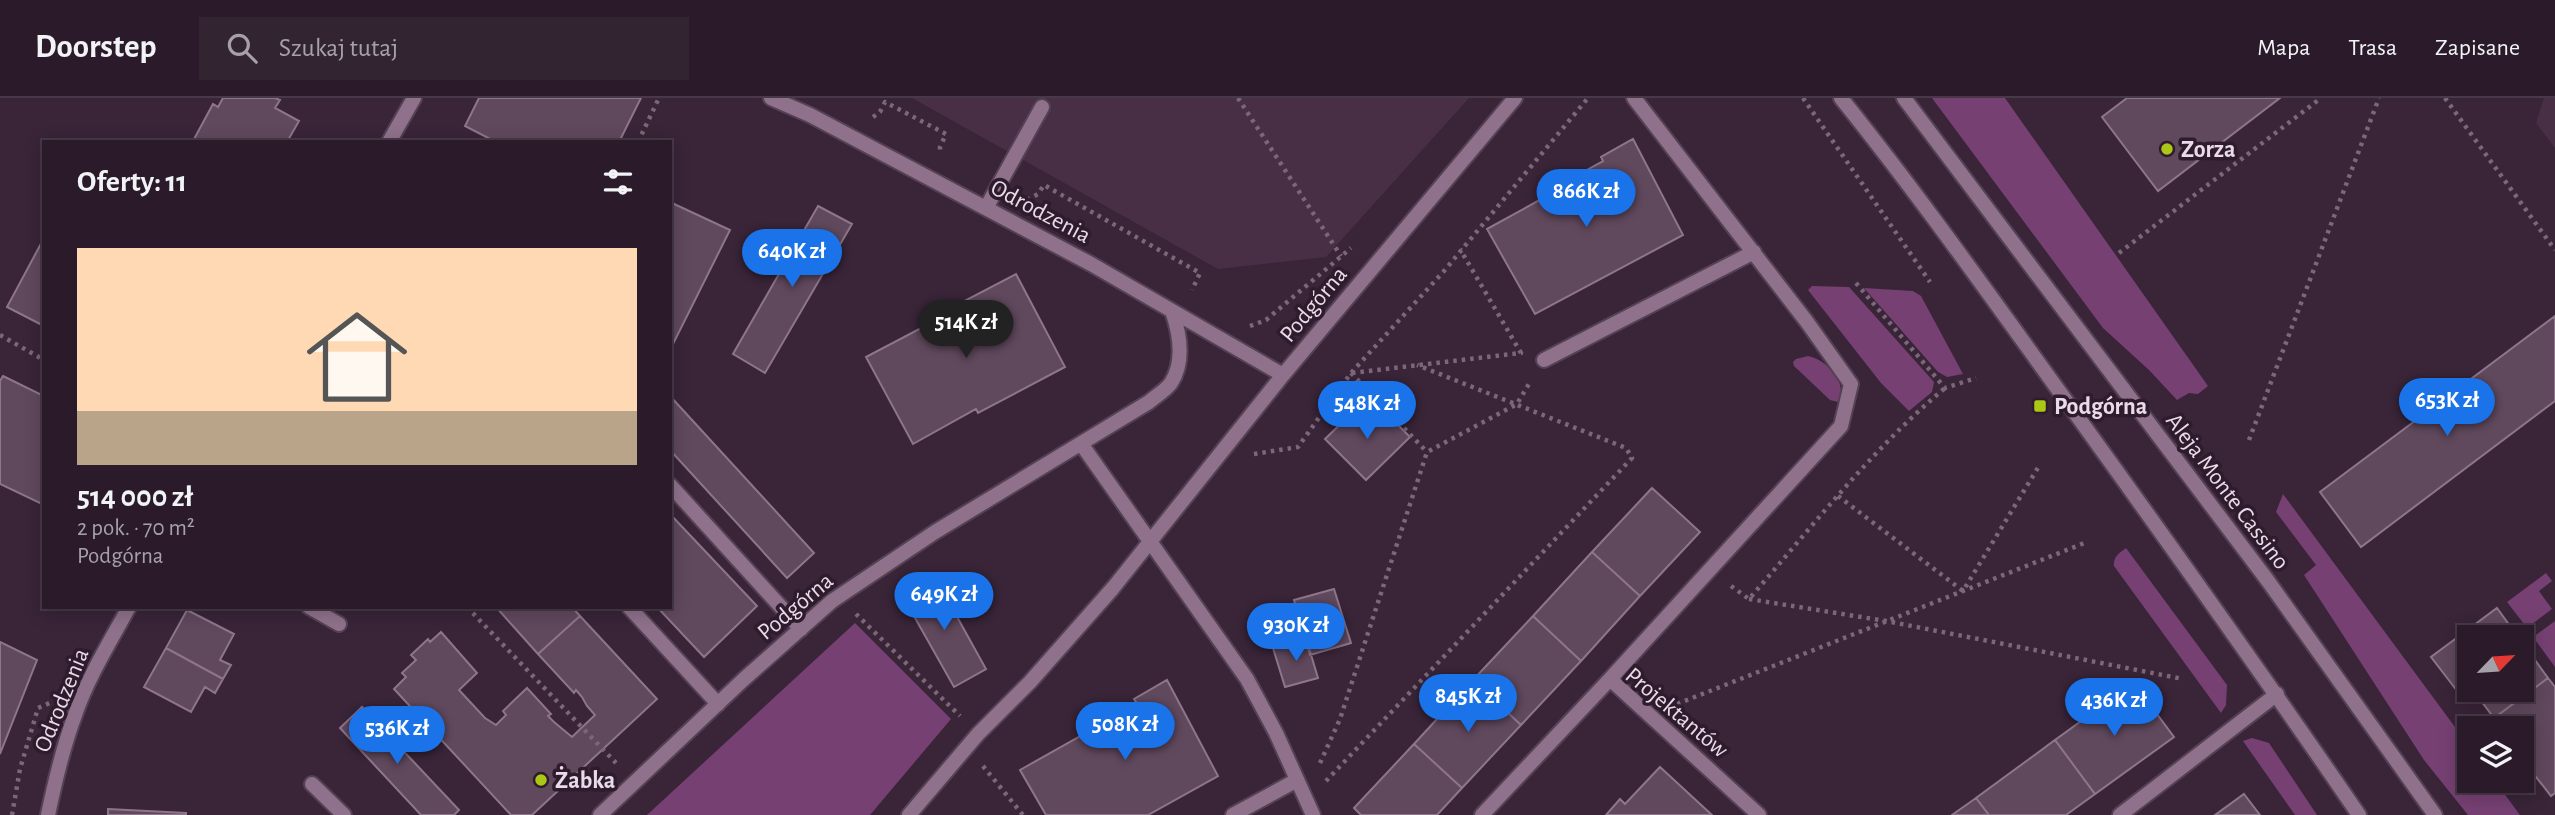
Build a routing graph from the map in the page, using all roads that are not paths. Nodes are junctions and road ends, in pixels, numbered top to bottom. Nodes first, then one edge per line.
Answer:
1 (414, 98) edge
2 (771, 98) edge
3 (1515, 98) edge
4 (1634, 98) edge
5 (1841, 98) edge
6 (1904, 98) edge
7 (1042, 107) dead end
8 (390, 140) edge
9 (986, 208) junction
10 (1754, 252) junction
11 (1172, 311) junction
12 (1544, 360) dead end
13 (1283, 375) junction
14 (1082, 445) junction
15 (672, 487) edge
16 (1150, 542) junction
17 (128, 609) edge
18 (312, 609) edge
19 (631, 609) edge
20 (339, 625) dead end
21 (801, 629) junction
22 (1610, 679) junction
23 (2277, 695) junction
24 (718, 704) junction
25 (1297, 780) junction
26 (312, 784) dead end
27 (48, 815) edge
28 (344, 815) edge
29 (600, 815) edge
30 (909, 815) edge
31 (1233, 815) edge
32 (1313, 815) edge
33 (1482, 815) edge
34 (1759, 815) edge
35 (2120, 815) edge
36 (2358, 815) edge
37 (2435, 815) edge

1 - 8 street
2 - 9 street, Odrodzenia
3 - 13 street, Podgórna
4 - 10 street
5 - 23 street
6 - 37 street, Aleja Monte Cassino
7 - 9 street
9 - 11 street, Odrodzenia
10 - 12 street
10 - 22 street
11 - 13 street, Odrodzenia
11 - 14 street, Podgórna
13 - 16 street, Podgórna
14 - 16 street
14 - 21 street, Podgórna
15 - 21 street
16 - 25 street
16 - 30 street, Podgórna
17 - 27 street, Odrodzenia
18 - 20 street
19 - 24 street
21 - 24 street, Podgórna
22 - 33 street, Projektantów
22 - 34 street, Projektantów
23 - 35 street
23 - 36 street
24 - 29 street, Podgórna
25 - 31 street
25 - 32 street
26 - 28 street

